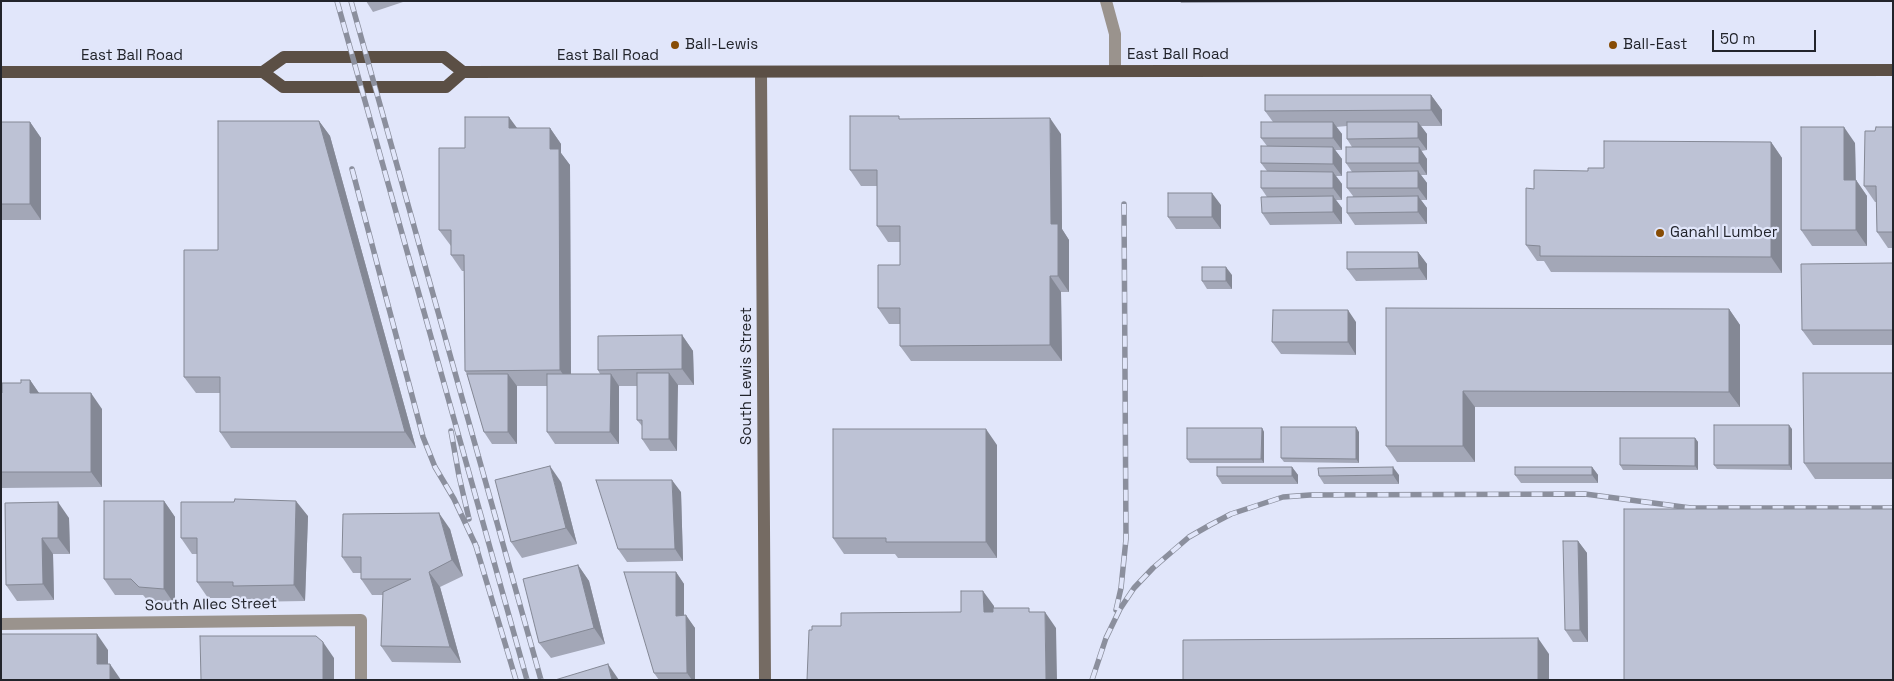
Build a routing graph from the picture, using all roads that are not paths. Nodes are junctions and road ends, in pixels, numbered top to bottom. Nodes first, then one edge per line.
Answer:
1 (1106, 1) edge
2 (1893, 70) edge
3 (1115, 71) junction
4 (1, 72) edge
5 (263, 72) junction
6 (463, 72) junction
7 (761, 72) junction
8 (1, 624) edge
9 (361, 680) edge
10 (765, 680) edge

1 - 3 street
2 - 3 main road, East Ball Road
3 - 7 main road, East Ball Road
4 - 5 main road, East Ball Road
5 - 6 main road
5 - 6 main road
6 - 7 main road, East Ball Road
7 - 10 main road, South Lewis Street
8 - 9 street, South Allec Street

